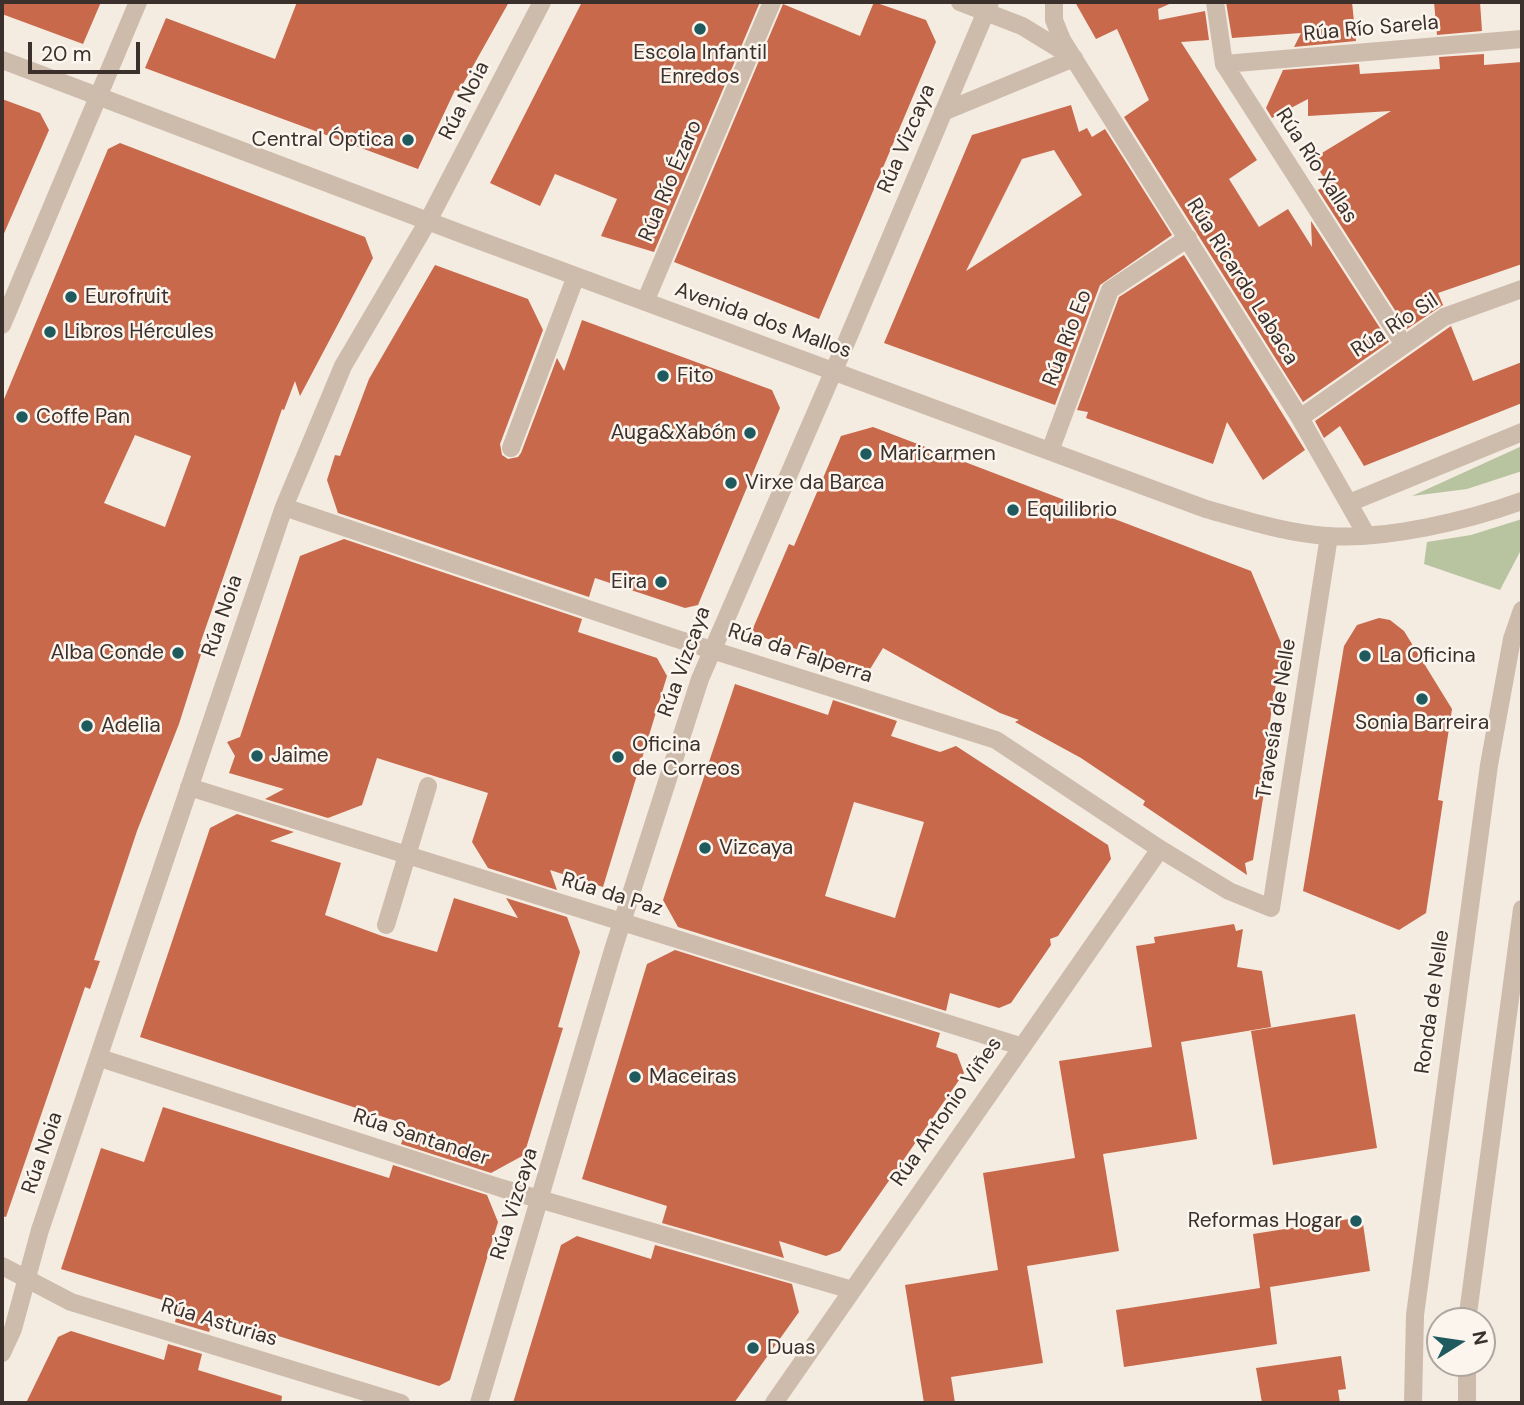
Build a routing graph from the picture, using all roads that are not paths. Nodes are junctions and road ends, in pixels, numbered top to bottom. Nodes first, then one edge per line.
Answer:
1 (138, 2) edge
2 (542, 2) edge
3 (772, 2) edge
4 (960, 2) edge
5 (1054, 2) edge
6 (1215, 2) edge
7 (987, 6) edge
8 (1522, 39) edge
9 (1074, 58) junction
10 (2, 60) edge
11 (1224, 64) junction
12 (99, 95) junction
13 (943, 112) junction
14 (428, 222) junction
15 (1188, 238) junction
16 (576, 276) junction
17 (1522, 289) edge
18 (645, 302) junction
19 (2, 325) edge
20 (1404, 345) junction
21 (834, 371) junction
22 (1300, 418) junction
23 (1522, 432) edge
24 (511, 448) dead end
25 (1050, 451) junction
26 (1522, 501) edge
27 (1349, 503) junction
28 (284, 507) junction
29 (1366, 534) junction
30 (1329, 536) junction
31 (1522, 610) edge
32 (710, 649) junction
33 (428, 786) dead end
34 (190, 788) junction
35 (1160, 849) junction
36 (407, 855) junction
37 (1271, 908) joint
38 (1522, 909) edge
39 (622, 922) junction
40 (386, 925) dead end
41 (1020, 1046) junction
42 (100, 1058) junction
43 (541, 1200) junction
44 (2, 1266) edge
45 (28, 1278) junction
46 (852, 1290) junction
47 (1469, 1307) edge
48 (2, 1353) edge
49 (1467, 1377) edge
50 (401, 1403) edge
51 (479, 1403) edge
52 (774, 1403) edge
53 (1413, 1403) edge
54 (1467, 1403) edge

1 - 12 street
2 - 14 street, Rúa Noia
3 - 18 street, Rúa Río Ézaro
4 - 7 street, Rúa Ricardo Labaca
5 - 9 street, Rúa Ricardo Labaca
6 - 11 street, Rúa Río Xallas
7 - 9 street, Rúa Ricardo Labaca
7 - 13 street, Rúa Vizcaya
8 - 11 street, Rúa Río Sarela
9 - 13 street
9 - 15 street, Rúa Ricardo Labaca
10 - 12 street, Avenida dos Mallos
11 - 20 street, Rúa Río Xallas
12 - 14 street, Avenida dos Mallos
12 - 19 street
13 - 21 street, Rúa Vizcaya
14 - 16 street, Avenida dos Mallos
14 - 28 street, Rúa Noia
15 - 22 street, Rúa Ricardo Labaca
15 - 25 street, Rúa Río Eo
16 - 18 street, Avenida dos Mallos
16 - 24 street
17 - 20 street, Rúa Río Sil
18 - 21 street, Avenida dos Mallos
20 - 22 street, Rúa Río Sil
21 - 25 street, Avenida dos Mallos
21 - 32 street, Rúa Vizcaya
22 - 27 street, Rúa Ricardo Labaca
23 - 27 street
25 - 30 street, Avenida dos Mallos
26 - 29 street, Avenida dos Mallos
27 - 29 street, Rúa Ricardo Labaca
28 - 32 street, Rúa da Falperra
28 - 34 street, Rúa Noia
29 - 30 street, Avenida dos Mallos
30 - 37 street, Travesía de Nelle
31 - 53 street, Ronda de Nelle
32 - 35 street, Rúa da Falperra
32 - 39 street, Rúa Vizcaya
33 - 36 street
34 - 36 street, Rúa da Paz
34 - 42 street, Rúa Noia
35 - 37 street, Rúa da Falperra
35 - 41 street, Rúa Antonio Viñes
36 - 39 street, Rúa da Paz
36 - 40 street
38 - 47 street
39 - 41 street, Rúa da Paz
39 - 43 street, Rúa Vizcaya
41 - 46 street, Rúa Antonio Viñes
42 - 43 street, Rúa Santander
42 - 45 street, Rúa Noia
43 - 46 street, Rúa Santander
43 - 51 street, Rúa Vizcaya
44 - 45 street, Rúa Asturias
45 - 48 street, Rúa Noia
45 - 50 street, Rúa Asturias
46 - 52 street, Rúa Antonio Viñes
49 - 54 street

